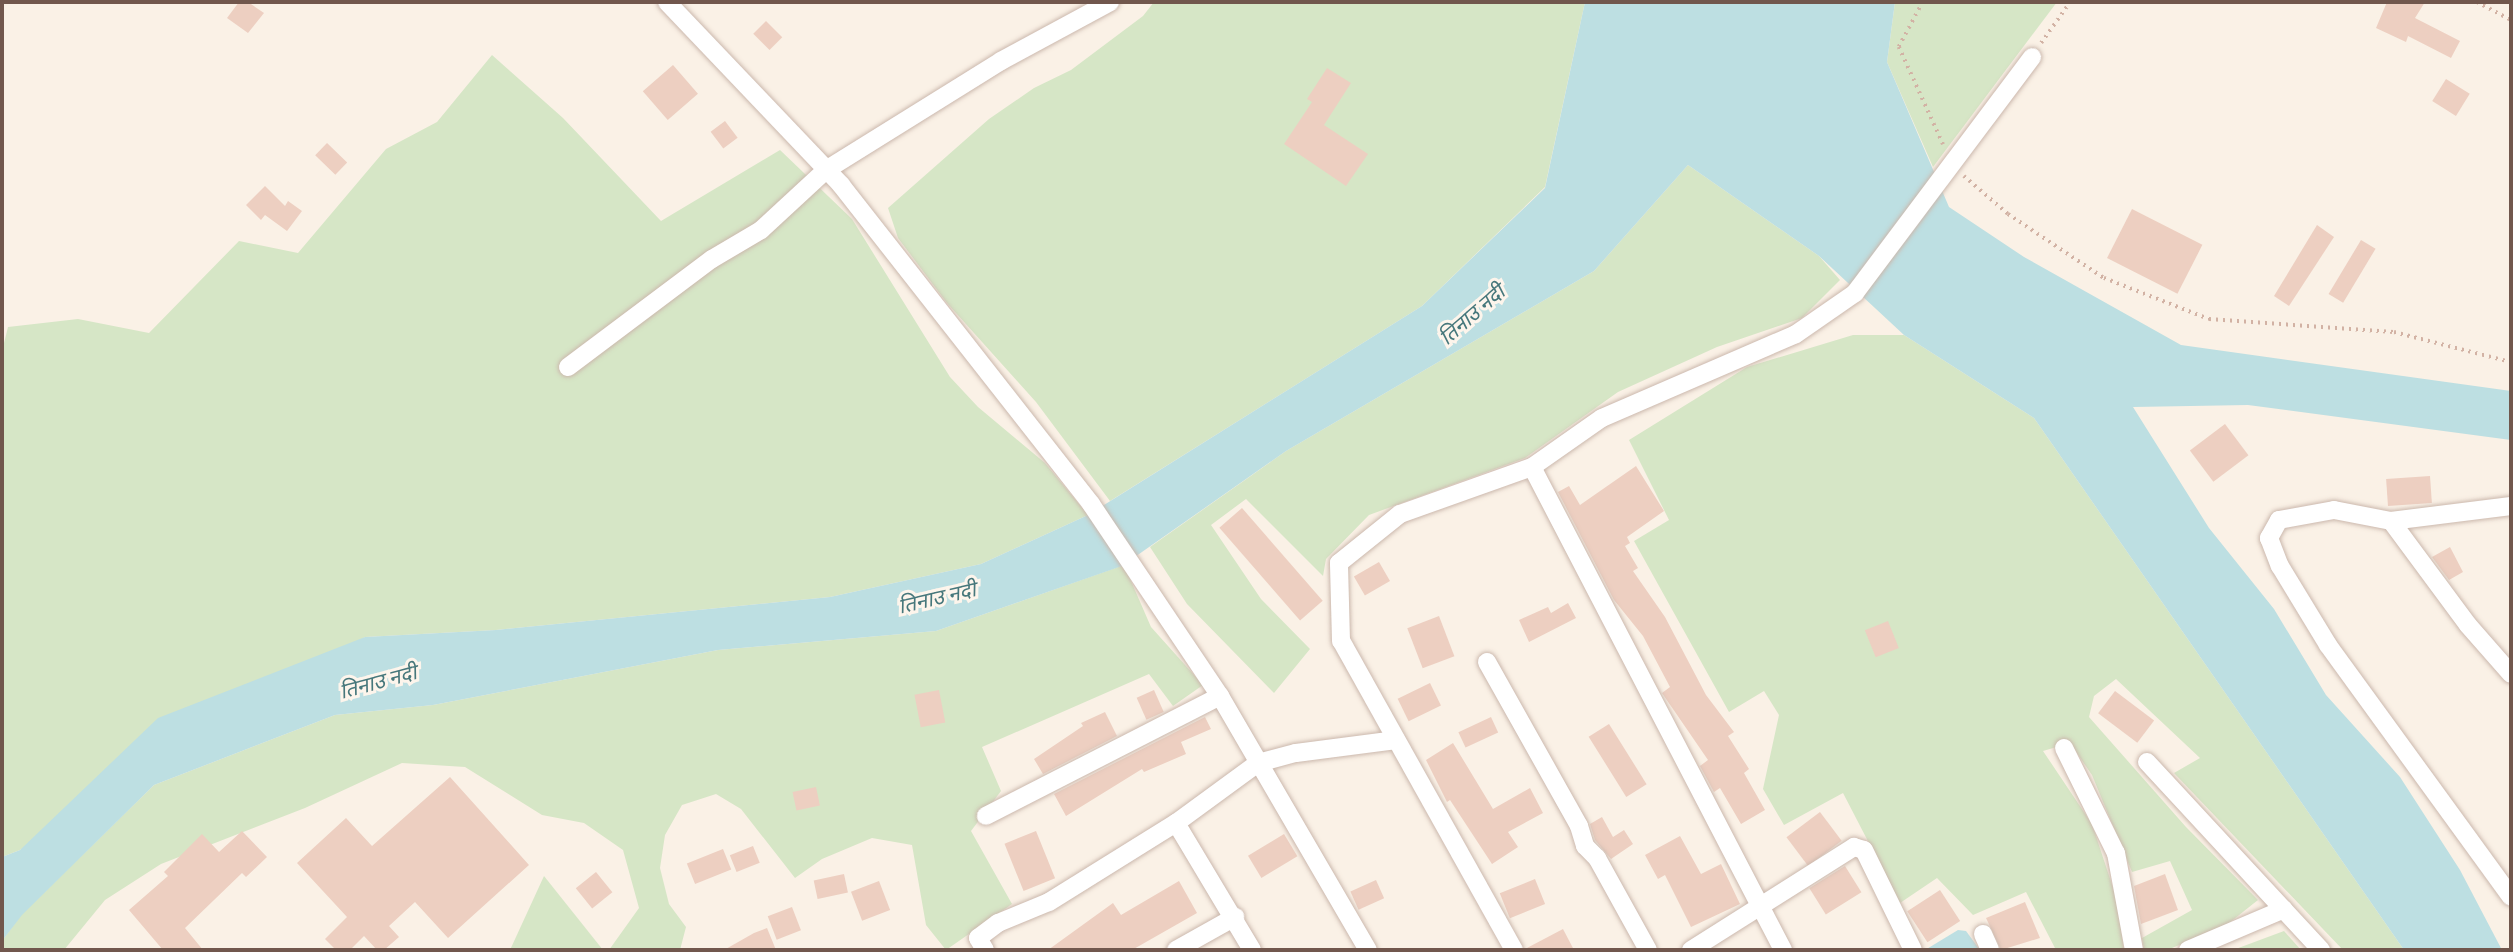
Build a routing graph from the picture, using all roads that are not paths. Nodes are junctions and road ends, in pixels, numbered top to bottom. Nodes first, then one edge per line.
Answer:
1 (667, 2) edge
2 (1110, 2) edge
3 (2032, 57) road end
4 (826, 170) junction
5 (568, 367) dead end
6 (1532, 467) junction
7 (2511, 506) edge
8 (2391, 521) junction
9 (1487, 662) dead end
10 (2511, 674) edge
11 (1220, 696) junction
12 (1396, 740) junction
13 (2064, 748) dead end
14 (2147, 762) dead end
15 (1258, 763) junction
16 (986, 816) dead end
17 (1176, 822) junction
18 (2511, 897) edge
19 (1762, 906) junction
20 (2284, 909) junction
21 (1235, 917) junction
22 (985, 950) edge
23 (1175, 950) edge
24 (1252, 950) edge
25 (1368, 950) edge
26 (1514, 950) edge
27 (1648, 950) edge
28 (1691, 950) edge
29 (1783, 950) edge
30 (1913, 950) edge
31 (2134, 950) edge
32 (2188, 950) edge
33 (2321, 950) edge

1 - 4 street
2 - 4 street
3 - 6 street
4 - 5 street
4 - 11 street
6 - 12 street
6 - 19 street
7 - 8 street
8 - 10 street
8 - 18 street
9 - 27 street
11 - 15 street
11 - 16 street
12 - 15 street
12 - 26 street
13 - 31 street
14 - 20 street
15 - 17 street
15 - 25 street
17 - 21 street
17 - 22 street
19 - 28 street
19 - 29 street
19 - 30 street
20 - 32 street
20 - 33 street
21 - 23 street
21 - 24 street

